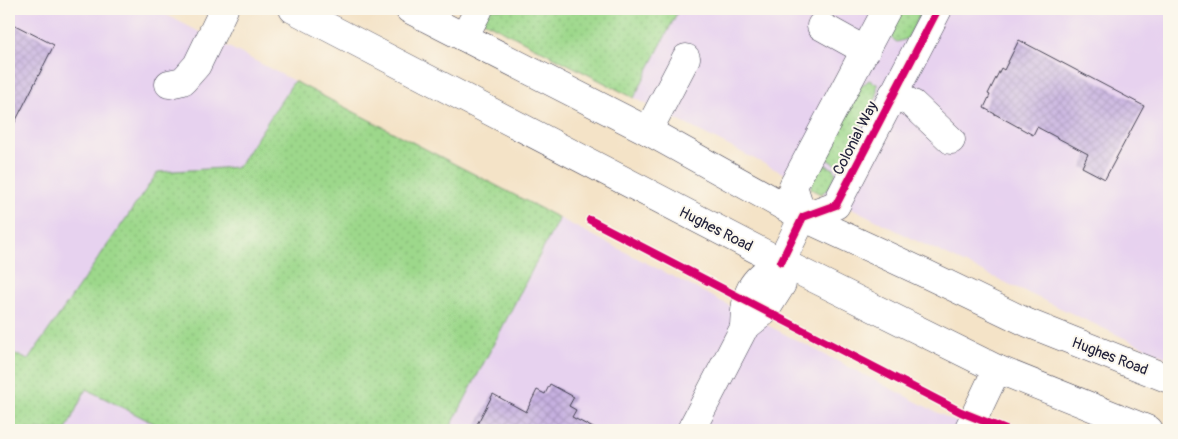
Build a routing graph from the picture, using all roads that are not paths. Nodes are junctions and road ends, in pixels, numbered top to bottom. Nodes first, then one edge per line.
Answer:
1 (224, 9) edge
2 (293, 9) edge
3 (409, 9) edge
4 (479, 9) edge
5 (887, 9) edge
6 (938, 9) edge
7 (821, 26) dead end
8 (464, 37) junction
9 (866, 51) junction
10 (686, 58) dead end
11 (169, 84) dead end
12 (893, 94) junction
13 (648, 130) junction
14 (952, 140) dead end
15 (803, 217) junction
16 (781, 262) junction
17 (997, 369) junction
18 (1169, 380) edge
19 (692, 430) edge
20 (968, 430) edge
21 (1149, 430) edge

1 - 11 main road
2 - 16 main road, Hughes Road
3 - 8 main road, Hughes Road
4 - 8 main road
5 - 9 main road
6 - 12 main road, Colonial Way
7 - 9 main road
8 - 13 main road, Hughes Road
9 - 15 main road
10 - 13 main road
12 - 14 main road
12 - 15 main road, Colonial Way
13 - 15 main road, Hughes Road
15 - 16 main road
15 - 18 main road, Hughes Road
16 - 17 main road, Hughes Road
16 - 19 main road
17 - 20 main road
17 - 21 main road, Hughes Road

